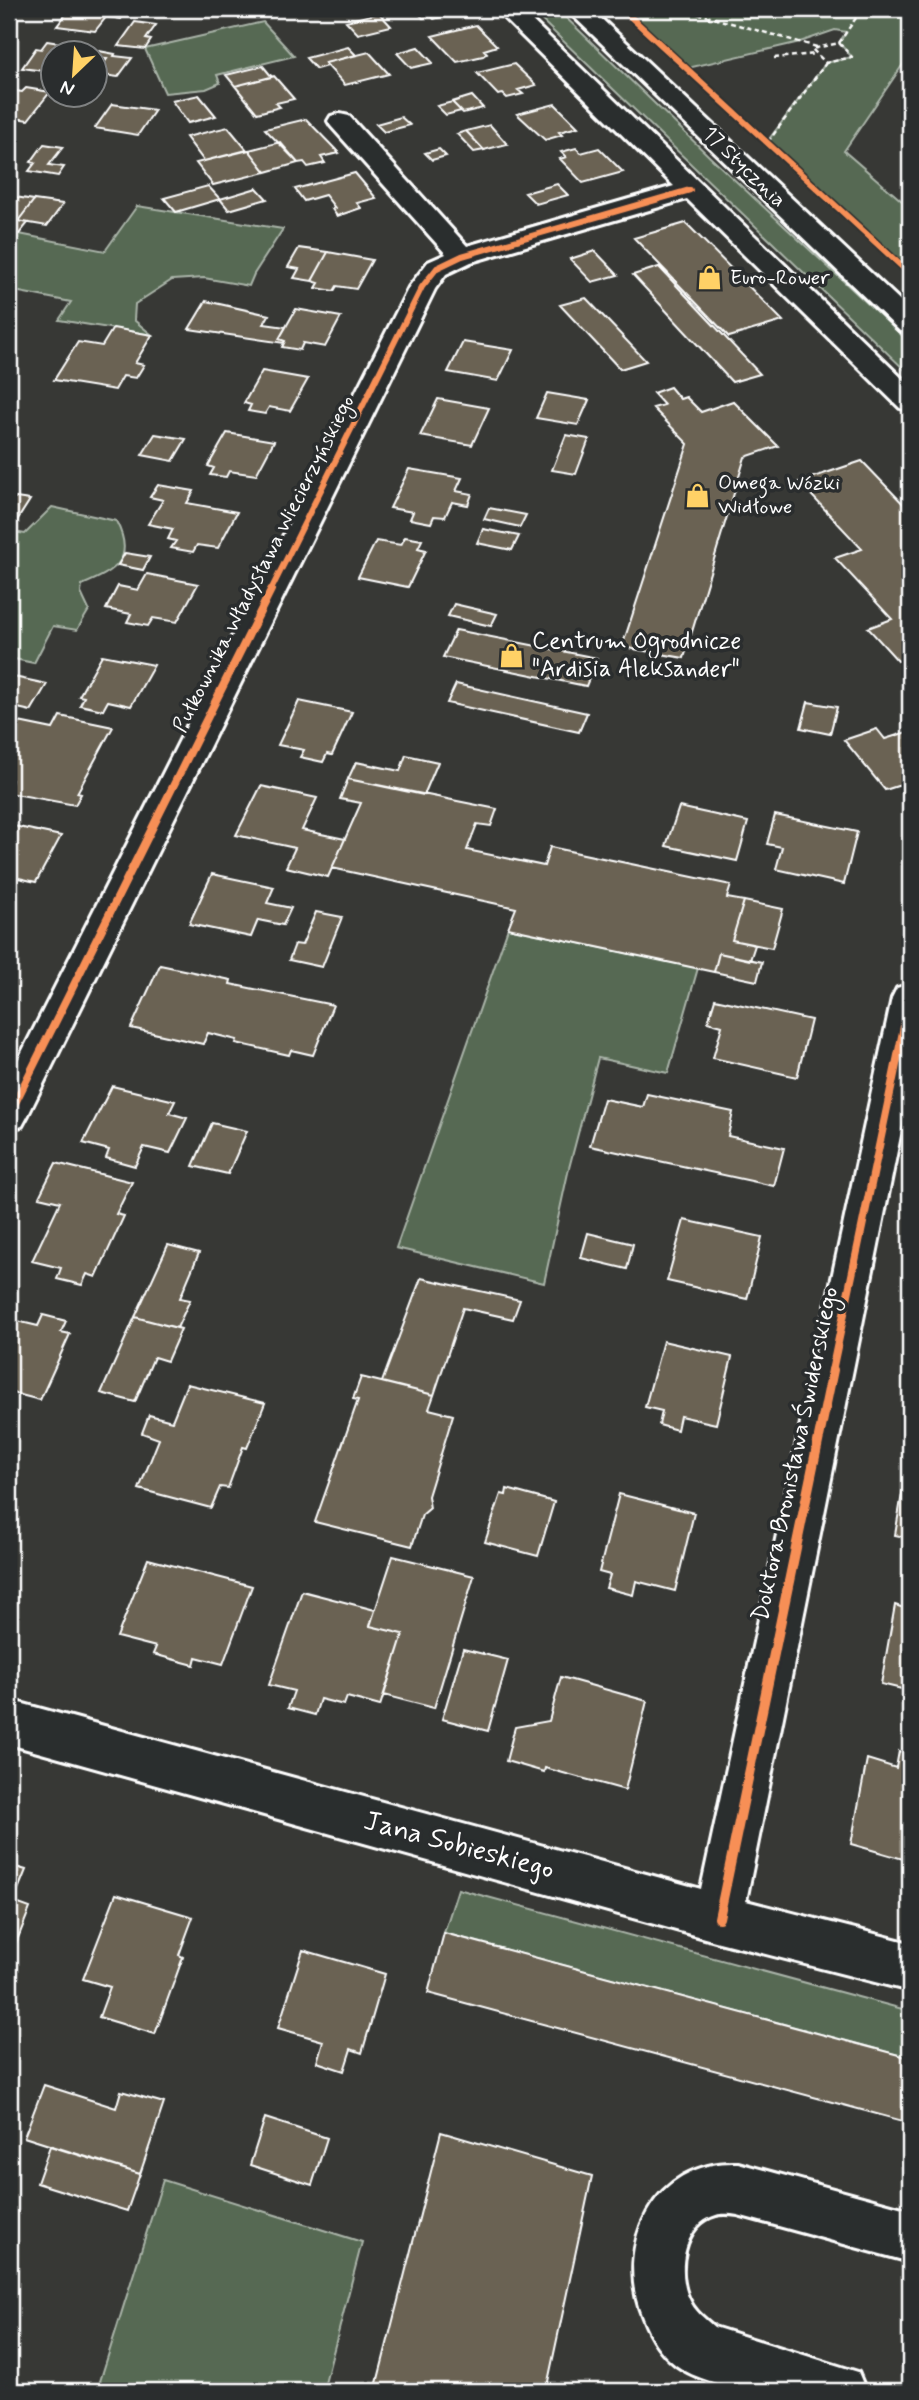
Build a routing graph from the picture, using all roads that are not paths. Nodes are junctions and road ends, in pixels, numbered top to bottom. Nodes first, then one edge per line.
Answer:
1 (507, 9) edge
2 (578, 9) edge
3 (340, 121) dead end
4 (690, 190) junction
5 (461, 256) junction
6 (910, 325) edge
7 (910, 402) edge
8 (910, 998) edge
9 (9, 1115) edge
10 (9, 1722) edge
11 (719, 1918) junction
12 (910, 1966) edge
13 (910, 2236) edge
14 (839, 2391) edge

1 - 4 street
2 - 6 street, 17 Stycznia
3 - 5 street
4 - 5 street, Pułkownika Władysława Wiecierzyńskiego
4 - 7 street
5 - 9 street, Pułkownika Władysława Wiecierzyńskiego
8 - 11 street, Doktora Bronisława Świderskiego
10 - 11 street, Jana Sobieskiego
11 - 12 street, Jana Sobieskiego
13 - 14 street

